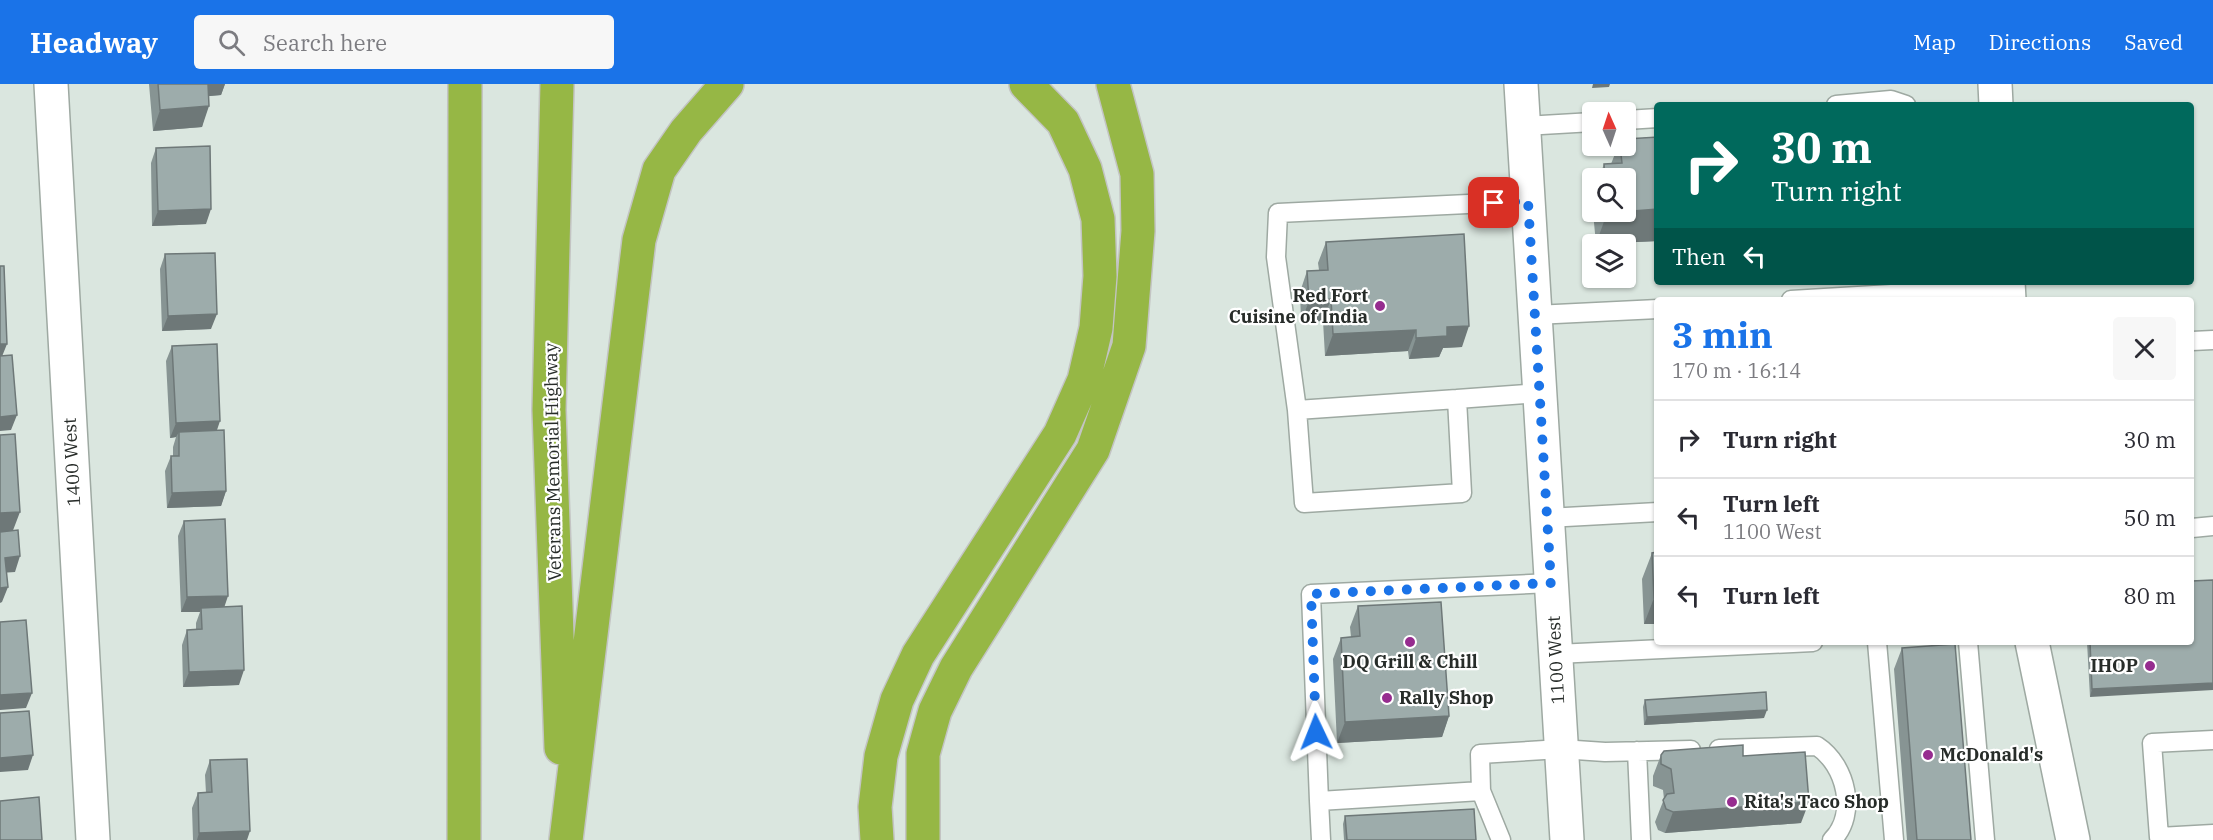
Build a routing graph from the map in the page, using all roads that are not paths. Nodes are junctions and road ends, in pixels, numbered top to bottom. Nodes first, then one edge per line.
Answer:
1 (51, 84) edge
2 (465, 84) edge
3 (557, 84) edge
4 (728, 84) edge
5 (1026, 84) edge
6 (1113, 84) edge
7 (1521, 84) edge
8 (1995, 84) edge
9 (1869, 102) edge
10 (1897, 102) edge
11 (1996, 102) edge
12 (1654, 118) edge
13 (1636, 119) edge
14 (1582, 123) edge
15 (1524, 126) junction
16 (1528, 201) junction
17 (1932, 286) edge
18 (2008, 290) edge
19 (1821, 297) edge
20 (1654, 309) edge
21 (1535, 315) junction
22 (2213, 340) edge
23 (2194, 341) edge
24 (1540, 393) junction
25 (1457, 399) junction
26 (1297, 410) junction
27 (1654, 512) edge
28 (1547, 518) junction
29 (2213, 526) edge
30 (2194, 528) edge
31 (1551, 583) junction
32 (1749, 645) edge
33 (1877, 645) edge
34 (1968, 645) edge
35 (2033, 645) edge
36 (1556, 654) junction
37 (2213, 740) edge
38 (1561, 749) junction
39 (1637, 751) junction
40 (1481, 791) junction
41 (1404, 796) junction
42 (1319, 801) junction
43 (1405, 818) edge
44 (2213, 834) edge
45 (93, 840) edge
46 (464, 840) edge
47 (565, 840) edge
48 (877, 840) edge
49 (923, 840) edge
50 (1321, 840) edge
51 (1501, 840) edge
52 (1567, 840) edge
53 (1641, 840) edge
54 (1832, 840) edge
55 (1894, 840) edge
56 (1985, 840) edge
57 (2073, 840) edge

1 - 45 street, 1400 West
2 - 46 highway
3 - 47 highway, Veterans Memorial Highway
4 - 47 highway
5 - 48 highway
6 - 49 highway
7 - 15 street, 1100 West
8 - 11 street
9 - 10 lane
12 - 13 lane
14 - 15 lane
15 - 16 street, 1100 West
16 - 21 street, 1100 West
16 - 26 lane
17 - 18 lane
17 - 19 lane
20 - 21 lane
21 - 24 street, 1100 West
22 - 23 lane
24 - 25 lane
24 - 28 street, 1100 West
25 - 26 lane
25 - 26 lane
27 - 28 lane
28 - 31 street, 1100 West
29 - 30 lane
31 - 36 street, 1100 West
31 - 42 lane
32 - 36 lane
33 - 55 lane
34 - 56 lane
35 - 57 street
36 - 38 street, 1100 West
37 - 44 lane
38 - 39 lane
38 - 40 lane
38 - 52 street, 1100 West
39 - 53 lane
39 - 54 lane
40 - 41 lane
40 - 51 lane
41 - 42 lane
41 - 43 lane
42 - 50 lane

